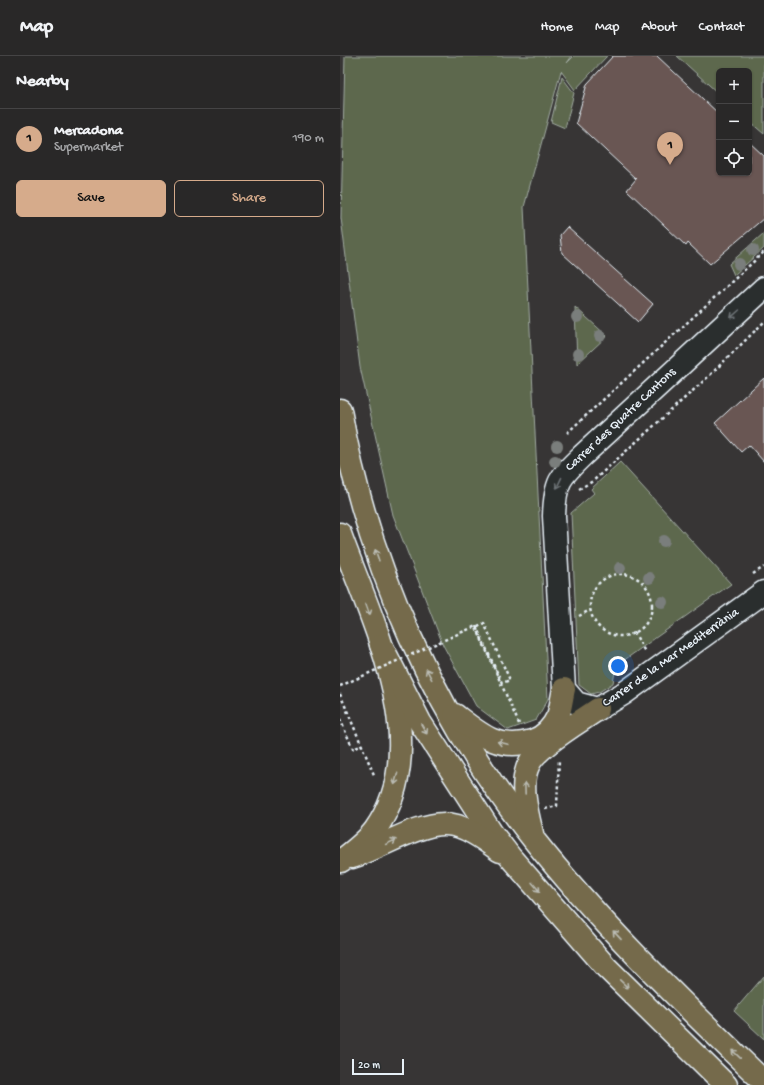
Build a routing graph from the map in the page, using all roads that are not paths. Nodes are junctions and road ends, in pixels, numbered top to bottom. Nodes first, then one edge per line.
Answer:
1 (764, 288) edge
2 (340, 410) edge
3 (340, 534) edge
4 (764, 592) edge
5 (381, 645) junction
6 (564, 689) junction
7 (446, 709) junction
8 (598, 709) junction
9 (534, 840) junction
10 (511, 858) junction
11 (341, 861) edge
12 (764, 1082) edge
13 (726, 1085) edge

1 -> 6 street, Carrer des Quatre Cantons
7 -> 2 highway
3 -> 5 highway
4 - 8 street, Carrer de la Mar Mediterrània
5 -> 10 highway
5 -> 11 highway
6 -> 7 highway
6 - 8 street
7 - 9 highway
9 -> 8 highway
12 -> 9 highway
11 -> 10 highway
10 -> 13 highway

